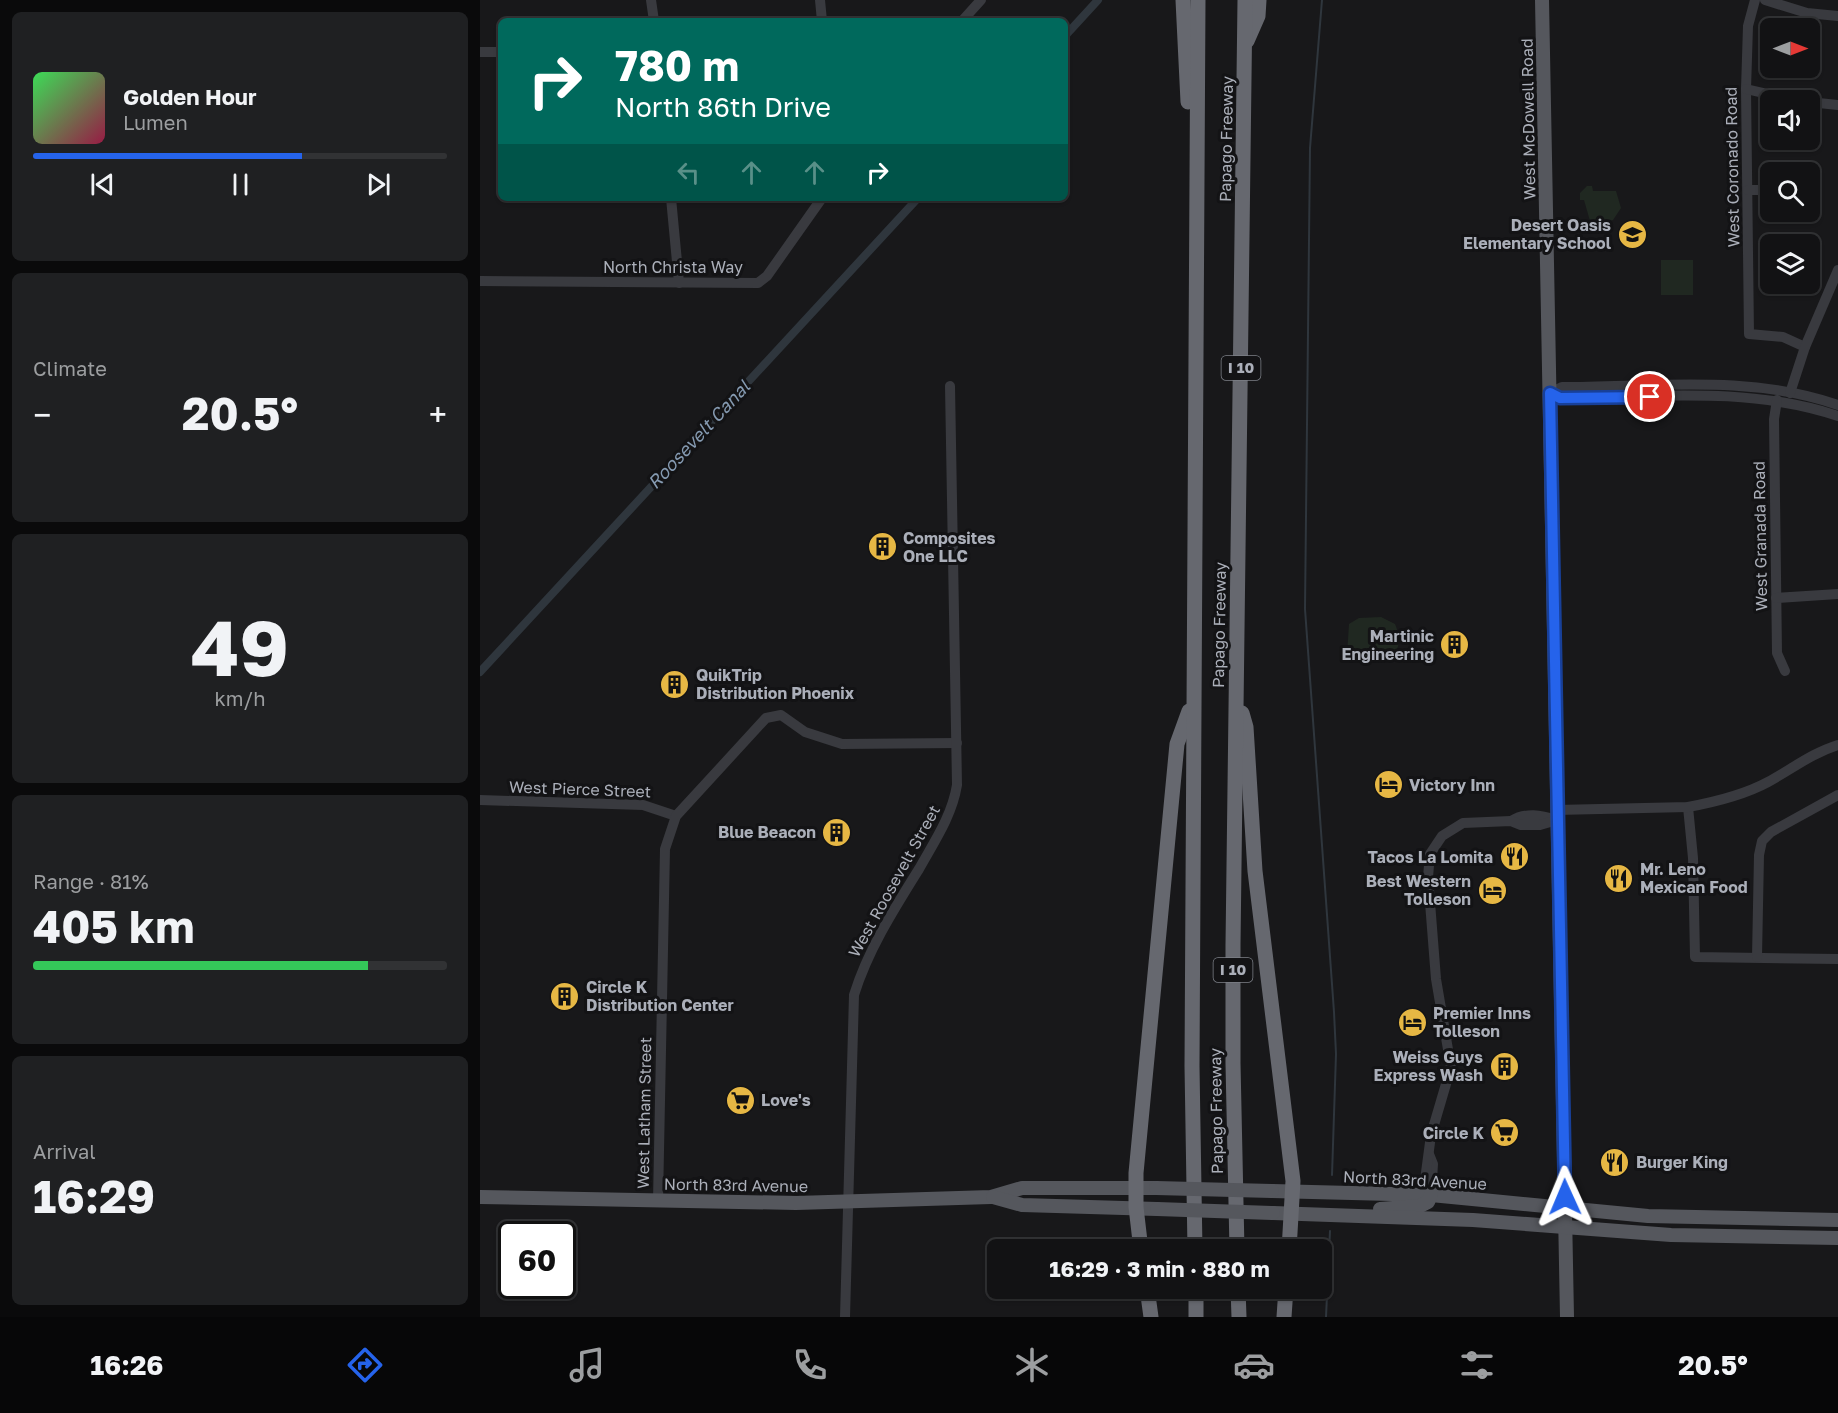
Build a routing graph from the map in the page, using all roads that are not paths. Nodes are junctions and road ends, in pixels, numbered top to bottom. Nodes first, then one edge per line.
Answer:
1 (651, 0) edge
2 (820, 0) edge
3 (981, 0) edge
4 (1183, 0) edge
5 (1198, 0) edge
6 (1245, 0) edge
7 (1259, 0) edge
8 (1542, 0) edge
9 (1755, 0) edge
10 (1765, 0) edge
11 (1838, 16) edge
12 (654, 18) edge
13 (822, 18) edge
14 (965, 18) edge
15 (1245, 47) junction
16 (480, 52) edge
17 (498, 52) edge
18 (1746, 88) junction
19 (1760, 92) edge
20 (1820, 103) edge
21 (1838, 105) edge
22 (1748, 190) junction
23 (1760, 190) edge
24 (1195, 192) junction
25 (671, 201) edge
26 (820, 201) edge
27 (1838, 270) edge
28 (480, 281) edge
29 (680, 283) junction
30 (1805, 346) junction
31 (950, 387) dead end
32 (1745, 391) junction
33 (1550, 393) junction
34 (1790, 393) junction
35 (1777, 400) junction
36 (1838, 405) edge
37 (1838, 416) edge
38 (1838, 594) edge
39 (1776, 598) junction
40 (1785, 671) dead end
41 (1236, 690) junction
42 (1193, 699) junction
43 (957, 743) junction
44 (1838, 745) edge
45 (1837, 797) edge
46 (480, 800) edge
47 (1688, 807) junction
48 (1557, 815) junction
49 (676, 816) junction
50 (1757, 957) junction
51 (1838, 959) edge
52 (1136, 1187) junction
53 (1293, 1191) junction
54 (1427, 1195) junction
55 (480, 1197) edge
56 (991, 1197) junction
57 (658, 1201) junction
58 (849, 1201) junction
59 (1136, 1208) junction
60 (1566, 1209) junction
61 (1292, 1214) junction
62 (1364, 1216) junction
63 (1835, 1220) edge
64 (1566, 1228) junction
65 (1835, 1238) edge
66 (1140, 1239) edge
67 (1195, 1239) edge
68 (1237, 1239) edge
69 (1290, 1239) edge
70 (1149, 1299) edge
71 (1196, 1299) edge
72 (1238, 1299) edge
73 (1285, 1299) edge
74 (846, 1317) edge
75 (1151, 1317) edge
76 (1196, 1317) edge
77 (1239, 1317) edge
78 (1284, 1317) edge
79 (1567, 1317) edge

1 - 12 street
2 - 13 street
3 - 14 street
4 - 24 highway
5 - 24 highway, Papago Freeway / I 10
6 - 15 highway, Papago Freeway / I 10
7 - 15 highway
8 - 33 main road, West McDowell Road
9 - 18 street, West Coronado Road
10 - 11 street
15 - 41 highway, Papago Freeway / I 10
16 - 17 street
18 - 19 street
18 - 22 street, West Coronado Road
20 - 21 street
22 - 23 street
22 - 30 street, West Coronado Road
24 - 42 highway, Papago Freeway / I 10
25 - 29 street
26 - 29 street, North Christa Way
27 - 30 street
28 - 29 street, North Christa Way
30 - 34 street
31 - 43 street, West Roosevelt Street
32 - 33 street
32 - 34 street
32 - 35 street
33 - 48 main road, West McDowell Road
34 - 36 street
35 - 37 street
35 - 39 street, West Granada Road
38 - 39 street
39 - 40 street, West Granada Road
41 - 53 highway
41 - 68 highway, Papago Freeway / I 10
42 - 52 highway
42 - 67 highway, Papago Freeway / I 10
43 - 49 street, West Latham Street
43 - 58 street, West Roosevelt Street
44 - 47 street
45 - 50 street
46 - 49 street, West Pierce Street
47 - 48 street
47 - 50 street
48 - 54 street
48 - 60 main road, West McDowell Road
49 - 57 street, West Latham Street
50 - 51 street
52 - 53 main road, North 83rd Avenue, bridge
52 - 56 main road, North 83rd Avenue
52 - 59 highway
53 - 54 main road, North 83rd Avenue
53 - 61 highway
54 - 60 main road, North 83rd Avenue
54 - 62 main road
55 - 57 main road, North 83rd Avenue
56 - 58 main road, North 83rd Avenue
56 - 59 main road, North 83rd Avenue
57 - 58 main road, North 83rd Avenue
58 - 74 street, West Roosevelt Street
59 - 61 main road, North 83rd Avenue, bridge
59 - 66 highway
60 - 63 main road, North 83rd Avenue
60 - 64 main road, West McDowell Road
61 - 62 main road, North 83rd Avenue
61 - 69 highway
62 - 64 main road, North 83rd Avenue
63 - 65 main road
64 - 65 main road, North 83rd Avenue
64 - 79 main road, West McDowell Road
70 - 75 highway
71 - 76 highway
72 - 77 highway
73 - 78 highway

